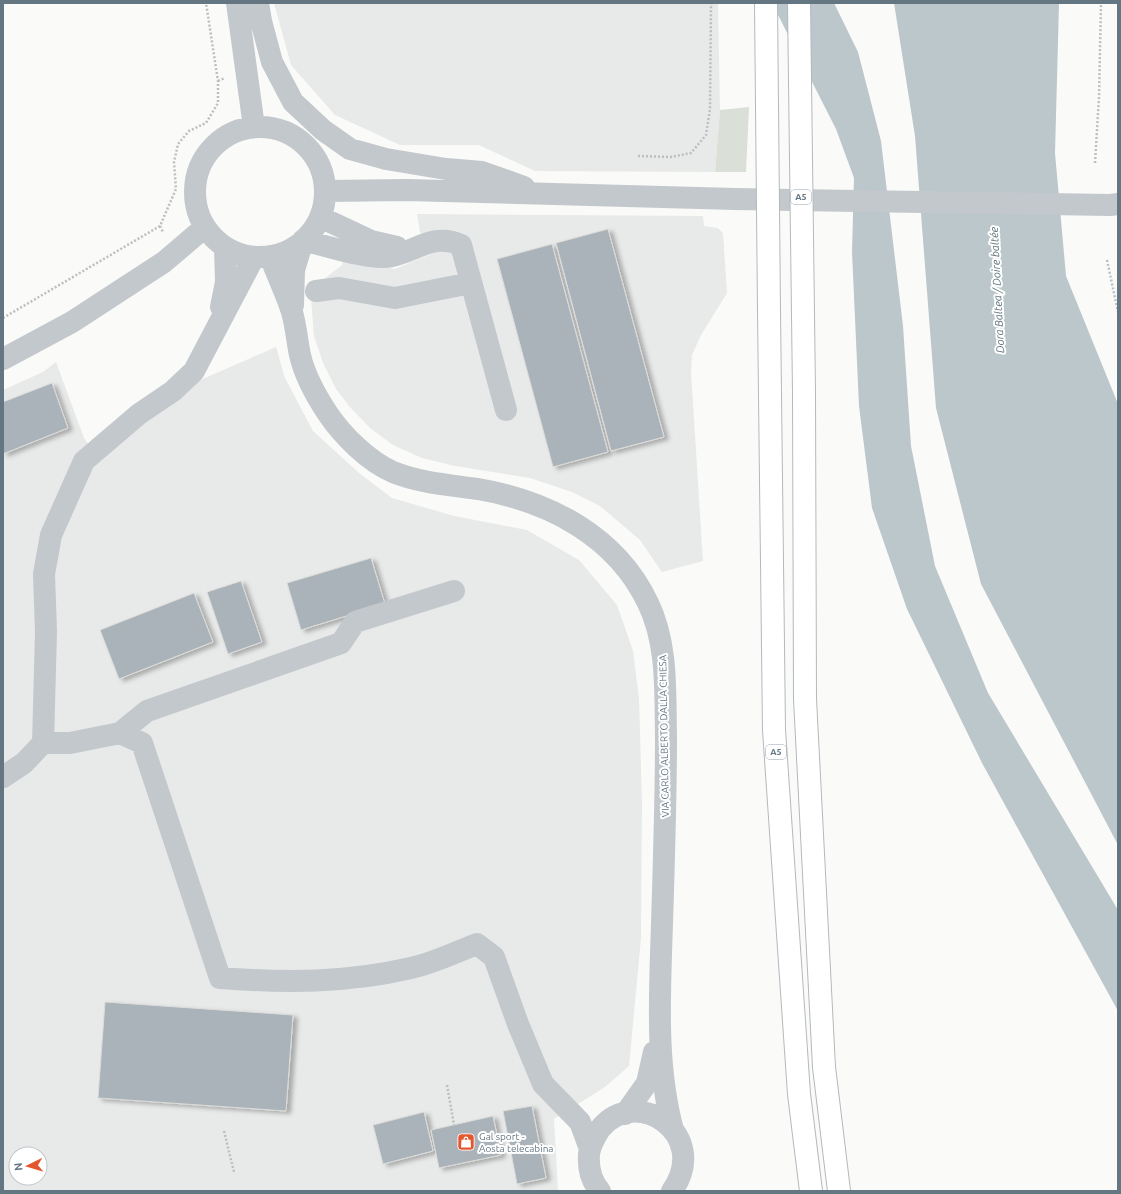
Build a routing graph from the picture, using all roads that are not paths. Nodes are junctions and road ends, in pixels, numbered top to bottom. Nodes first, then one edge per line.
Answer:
1 (237, 3) edge
2 (258, 3) edge
3 (766, 3) edge
4 (799, 3) edge
5 (254, 126) junction
6 (325, 191) junction
7 (544, 194) junction
8 (1110, 205) edge
9 (320, 217) junction
10 (205, 227) junction
11 (303, 240) junction
12 (225, 247) junction
13 (415, 248) junction
14 (262, 257) junction
15 (471, 283) junction
16 (316, 291) dead end
17 (292, 314) junction
18 (217, 330) junction
19 (3, 358) edge
20 (506, 410) dead end
21 (454, 591) dead end
22 (120, 733) junction
23 (44, 743) junction
24 (3, 777) edge
25 (659, 1007) junction
26 (568, 1109) junction
27 (619, 1116) junction
28 (673, 1130) junction
29 (590, 1149) junction
30 (591, 1186) edge
31 (678, 1187) edge
32 (811, 1191) edge
33 (840, 1191) edge

1 - 5 street
2 - 7 street
3 - 32 highway, A5, bridge
4 - 33 highway, A5, bridge
5 - 6 street
5 - 10 street
6 - 7 street
6 - 9 street
7 - 8 street, bridge
9 - 11 street
9 - 13 street
10 - 12 street
10 - 19 street
11 - 13 street
11 - 14 street
11 - 17 street, VIA CARLO ALBERTO DALLA CHIESA
12 - 14 street
12 - 18 street
13 - 15 street
14 - 17 street, VIA CARLO ALBERTO DALLA CHIESA
14 - 18 street
15 - 16 street
15 - 20 street
17 - 25 street, VIA CARLO ALBERTO DALLA CHIESA
18 - 23 street
21 - 22 street
22 - 23 street
22 - 26 street
23 - 24 street
25 - 27 street, VIA CARLO ALBERTO DALLA CHIESA
25 - 28 street, VIA CARLO ALBERTO DALLA CHIESA
26 - 27 street
26 - 29 street
27 - 28 street
27 - 29 street, VIA CARLO ALBERTO DALLA CHIESA
28 - 31 street
29 - 30 street

